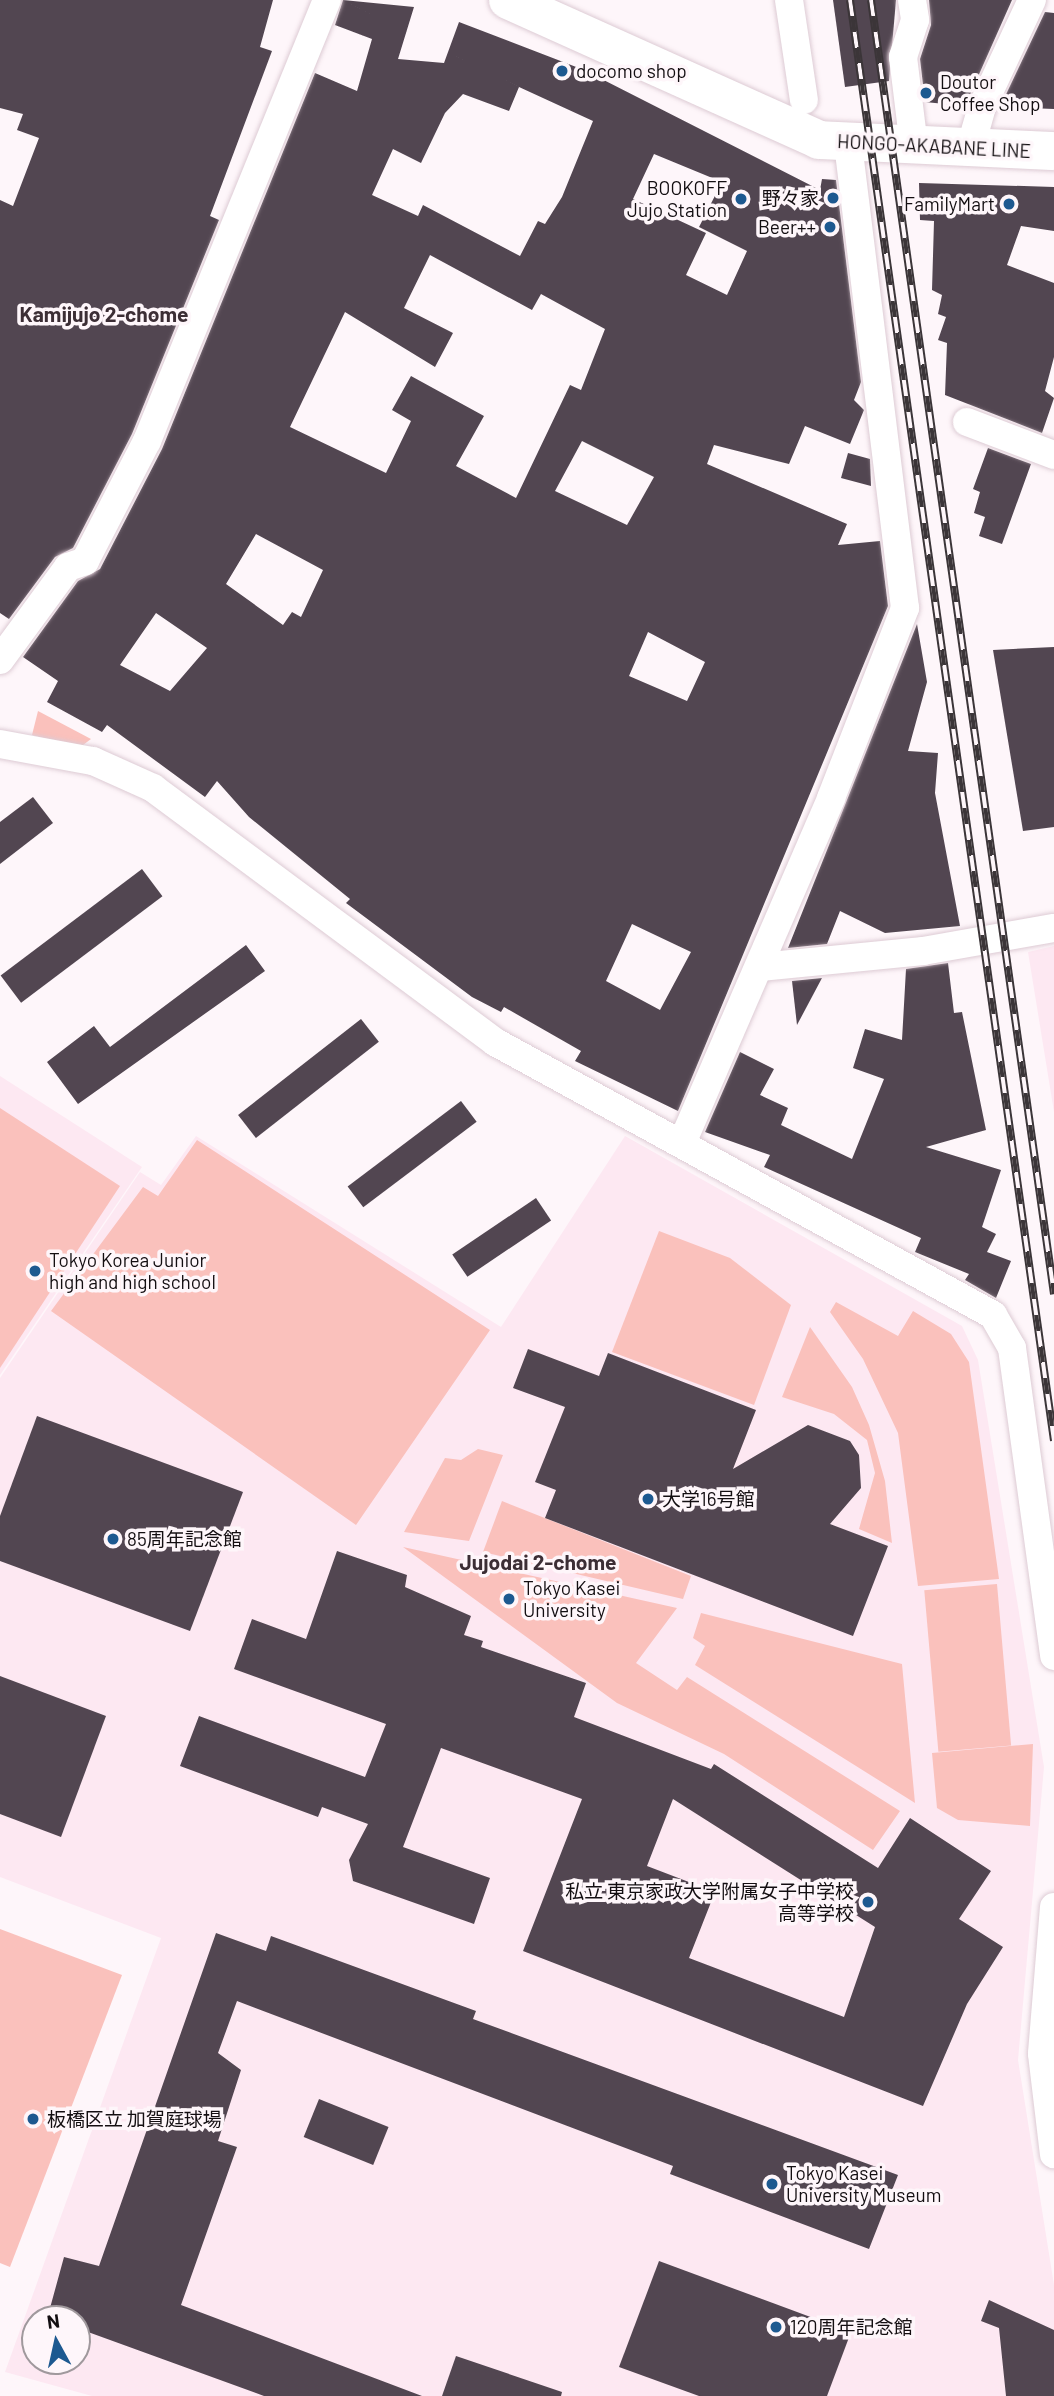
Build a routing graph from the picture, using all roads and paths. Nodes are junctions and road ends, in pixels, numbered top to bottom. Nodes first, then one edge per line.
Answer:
1 (327, 0) edge
2 (508, 0) edge
3 (789, 0) edge
4 (912, 0) edge
5 (1032, 0) edge
6 (804, 100) dead end
7 (848, 143) junction
8 (914, 147) junction
9 (970, 149) junction
10 (1054, 151) edge
11 (967, 422) dead end
12 (1054, 455) edge
13 (0, 660) edge
14 (0, 744) edge
15 (1054, 928) edge
16 (760, 967) junction
17 (682, 1143) junction
18 (1054, 1656) edge
19 (1054, 1907) edge
20 (1054, 2154) edge

1 - 13 street
2 - 7 main road, HONGO-AKABANE LINE
3 - 6 street
4 - 8 street
5 - 9 street
7 - 8 main road, HONGO-AKABANE LINE
7 - 16 street
8 - 9 main road, HONGO-AKABANE LINE
9 - 10 main road, HONGO-AKABANE LINE
11 - 12 street
14 - 17 street
15 - 16 street
16 - 17 street
17 - 18 street
19 - 20 street

